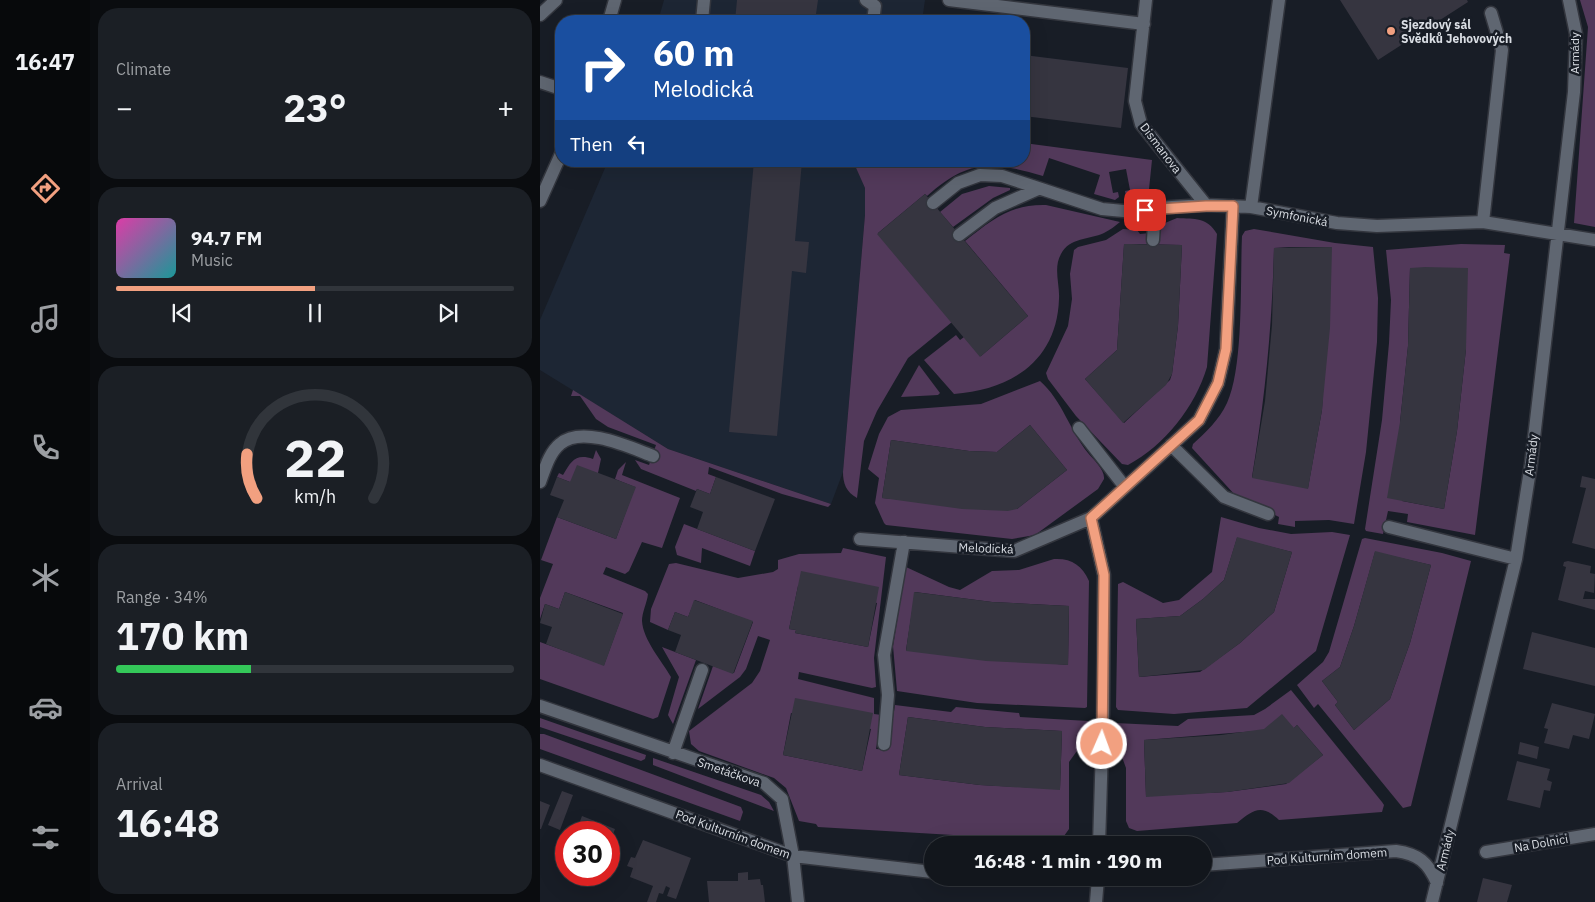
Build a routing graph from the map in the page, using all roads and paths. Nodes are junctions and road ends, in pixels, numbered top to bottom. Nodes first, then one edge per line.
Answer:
1 (556, 0) edge
2 (615, 0) edge
3 (704, 0) edge
4 (949, 0) edge
5 (1146, 0) edge
6 (1278, 0) edge
7 (1569, 0) edge
8 (1491, 13) dead end
9 (540, 15) edge
10 (611, 15) edge
11 (703, 15) edge
12 (1144, 24) junction
13 (540, 82) edge
14 (555, 86) edge
15 (555, 167) edge
16 (1038, 189) junction
17 (540, 201) edge
18 (933, 203) dead end
19 (1206, 206) junction
20 (1233, 206) junction
21 (1251, 207) junction
22 (1155, 208) junction
23 (1483, 222) junction
24 (1559, 234) junction
25 (959, 235) dead end
26 (1154, 240) dead end
27 (1595, 240) edge
28 (1079, 428) dead end
29 (1171, 445) junction
30 (653, 456) dead end
31 (540, 482) edge
32 (1125, 487) junction
33 (1268, 514) dead end
34 (1091, 518) junction
35 (1389, 527) dead end
36 (860, 539) dead end
37 (904, 542) junction
38 (1516, 558) junction
39 (702, 670) dead end
40 (540, 706) edge
41 (884, 744) dead end
42 (674, 753) junction
43 (540, 765) edge
44 (1595, 834) edge
45 (1099, 836) edge
46 (1486, 852) dead end
47 (793, 856) junction
48 (1212, 864) edge
49 (924, 871) edge
50 (1437, 883) junction
51 (1097, 886) edge
52 (798, 902) edge
53 (1096, 902) edge
54 (1432, 902) edge

1 - 9 street
2 - 10 street
3 - 11 street
4 - 12 street
5 - 12 street, Dismanova
6 - 21 street
7 - 24 street, Armády
8 - 23 street
12 - 19 street, Dismanova
13 - 14 street
15 - 17 street
16 - 18 street, Symfonická
16 - 22 street, Symfonická
16 - 25 street
19 - 20 street, Symfonická
19 - 22 street, Symfonická
20 - 21 street, Symfonická
20 - 29 street, Melodická
21 - 23 street, Symfonická
22 - 26 street
23 - 24 street, Symfonická
24 - 27 street, Symfonická
24 - 38 street, Armády
28 - 32 street
29 - 32 street, Melodická
29 - 33 street
30 - 31 street
32 - 34 street, Melodická
34 - 37 street, Melodická
34 - 45 street
35 - 38 street
36 - 37 street, Melodická
37 - 41 street
38 - 50 street, Armády
39 - 42 street
40 - 42 street, Smetáčkova
42 - 47 street, Smetáčkova
43 - 47 street, Pod Kulturním domem
44 - 46 street, Na Dolnici
47 - 49 street, Pod Kulturním domem
47 - 52 street, Smetáčkova
48 - 50 street, Pod Kulturním domem
50 - 54 street, Armády
51 - 53 street

